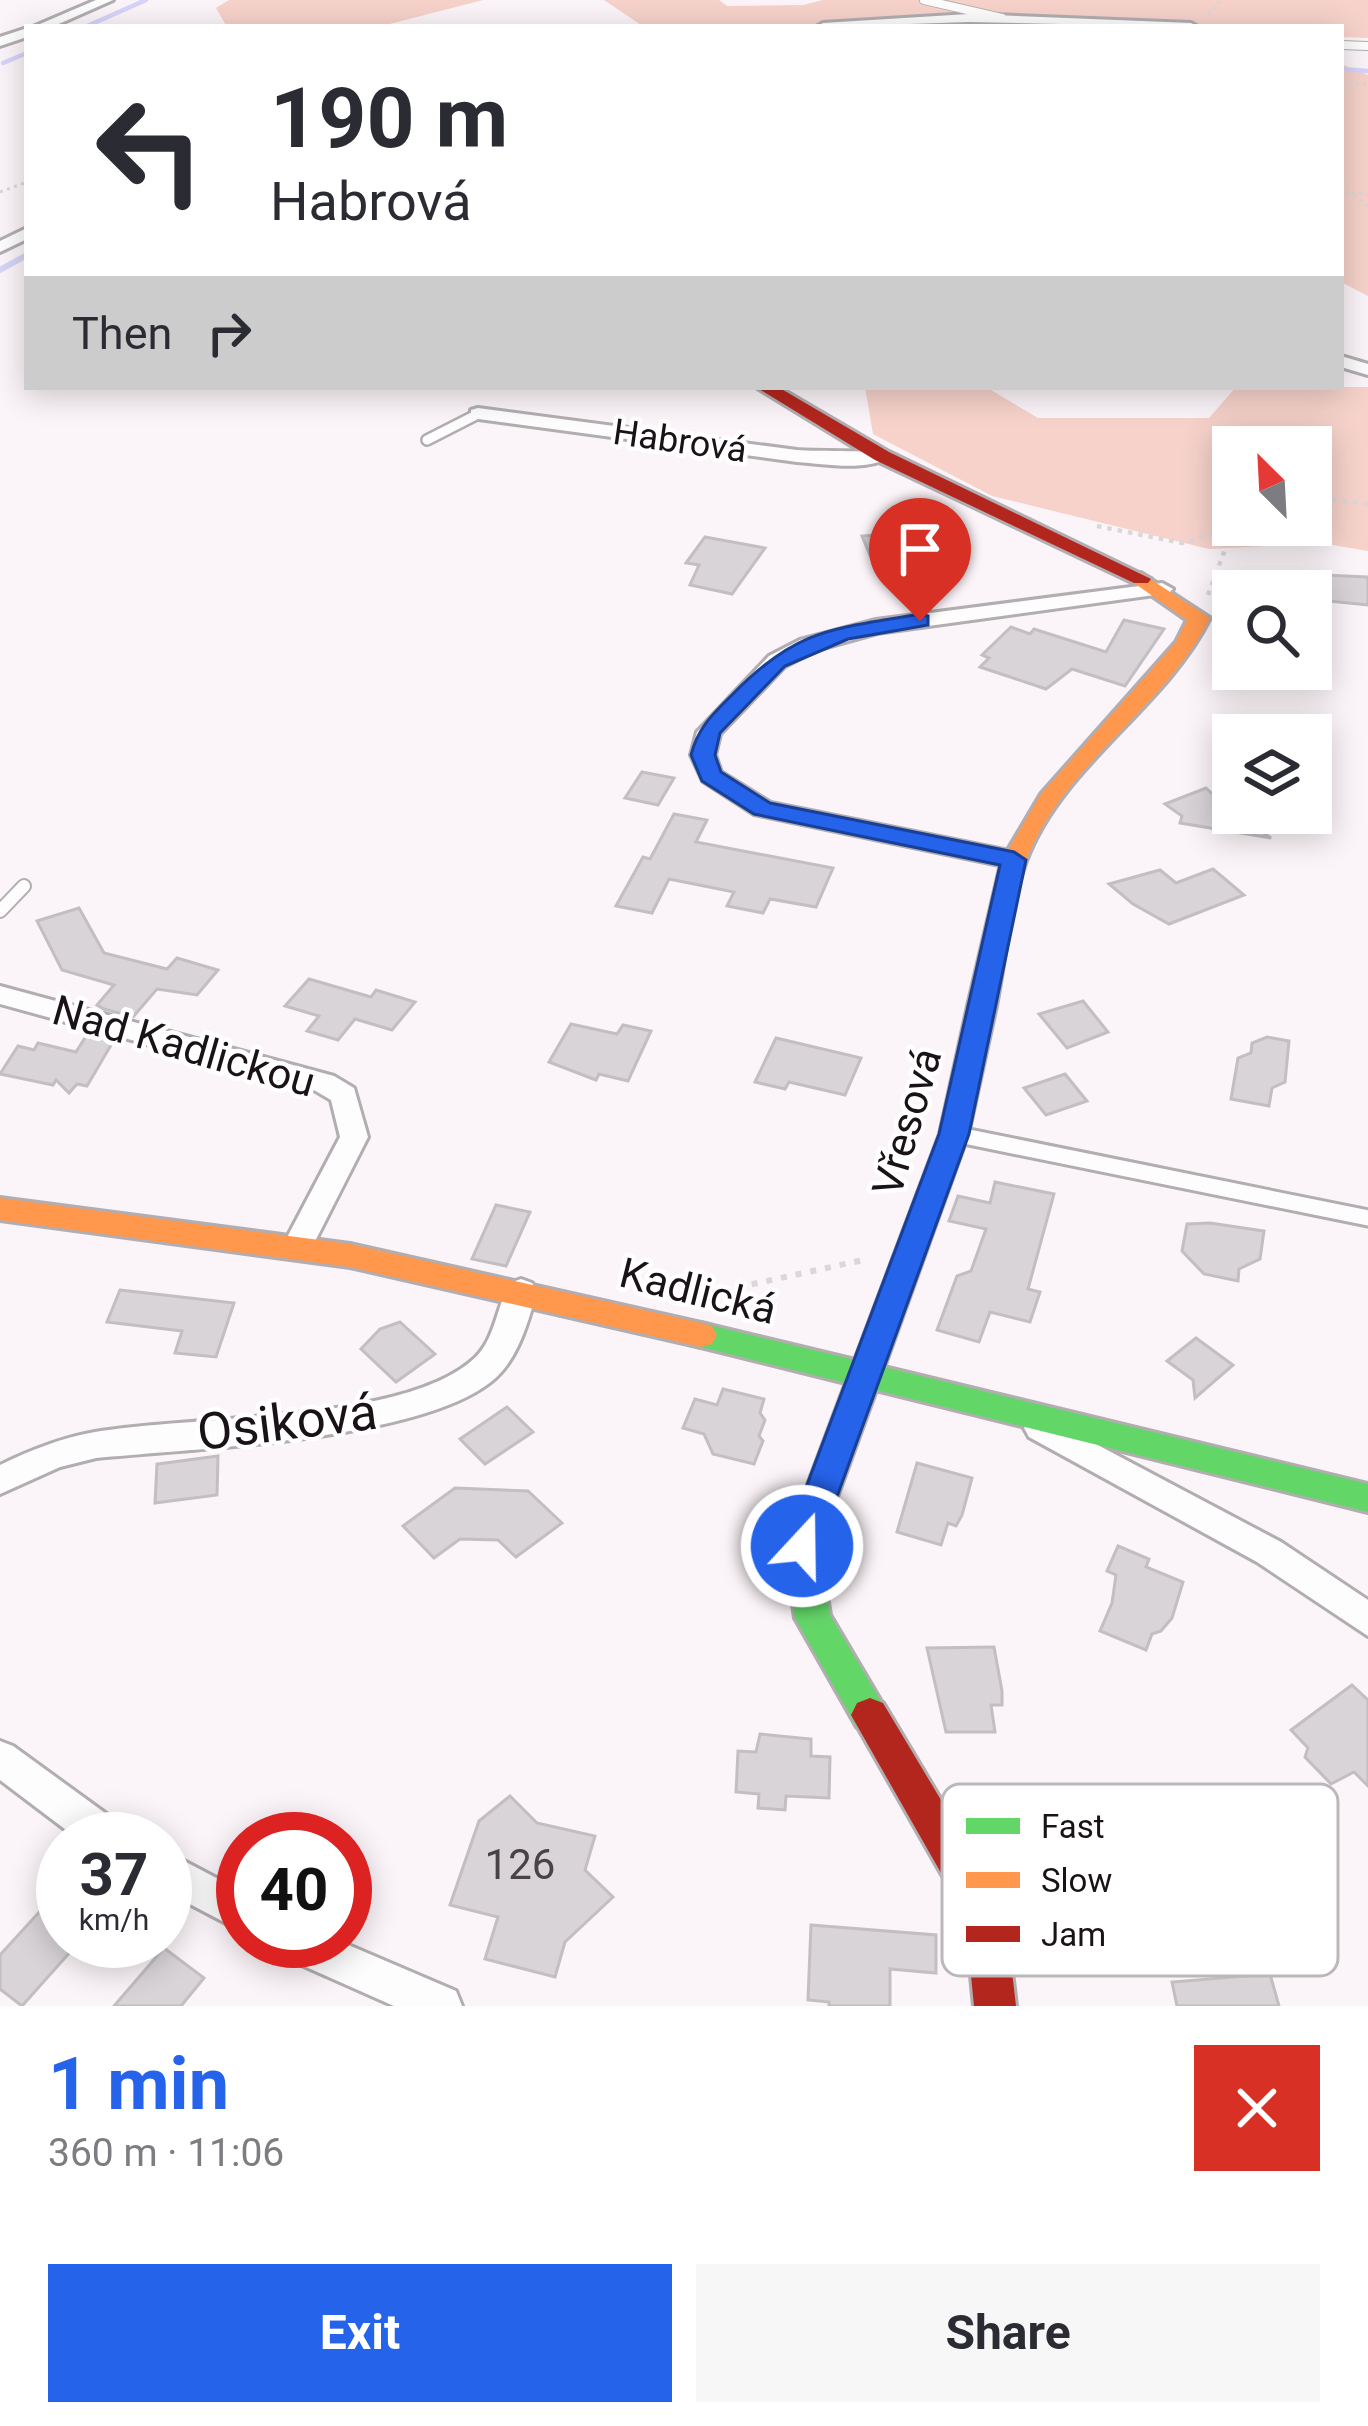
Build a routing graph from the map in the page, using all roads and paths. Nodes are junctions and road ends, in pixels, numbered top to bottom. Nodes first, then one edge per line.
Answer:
1 (107, 0) edge
2 (925, 0) edge
3 (1221, 0) edge
4 (1002, 18) junction
5 (47, 24) edge
6 (883, 24) edge
7 (1128, 24) edge
8 (1207, 24) edge
9 (1344, 189) edge
10 (1348, 192) junction
11 (1368, 195) edge
12 (1368, 206) edge
13 (770, 390) edge
14 (468, 412) joint
15 (427, 440) dead end
16 (883, 457) junction
17 (1332, 500) edge
18 (1368, 504) edge
19 (1094, 525) dead end
20 (1212, 534) edge
21 (1227, 546) edge
22 (1162, 589) junction
23 (1199, 618) junction
24 (1014, 860) junction
25 (24, 886) dead end
26 (0, 911) edge
27 (0, 995) edge
28 (954, 1134) junction
29 (0, 1209) edge
30 (1368, 1218) edge
31 (297, 1247) junction
32 (912, 1249) junction
33 (521, 1292) junction
34 (682, 1299) dead end
35 (867, 1375) junction
36 (1011, 1412) junction
37 (0, 1480) edge
38 (1368, 1498) edge
39 (1368, 1620) edge
40 (0, 1758) edge
41 (73, 1812) edge
42 (942, 1837) edge
43 (354, 1968) edge
44 (992, 1976) edge
45 (441, 2006) edge
46 (995, 2006) edge

1 - 5 street
2 - 4 lane
3 - 8 path
4 - 6 street
4 - 7 street
9 - 10 path
10 - 11 path
10 - 12 path
13 - 16 street
14 - 15 lane
14 - 16 street, Habrová
16 - 22 street
17 - 18 path
19 - 20 path
21 - 23 path
22 - 23 street
22 - 24 street
23 - 24 street, Vřesová
24 - 28 street, Vřesová
25 - 26 lane
27 - 31 street, Nad Kadlickou
28 - 30 lane
28 - 32 street, Vřesová
29 - 31 street, Kadlická
31 - 33 street, Kadlická
32 - 34 path
32 - 35 street, Vřesová
33 - 35 street, Kadlická
33 - 37 street, Osiková
35 - 36 street, Kadlická
35 - 42 street, Vřesová
36 - 38 street, Kadlická
36 - 39 street
40 - 41 street
43 - 45 street
44 - 46 street, Vřesová

